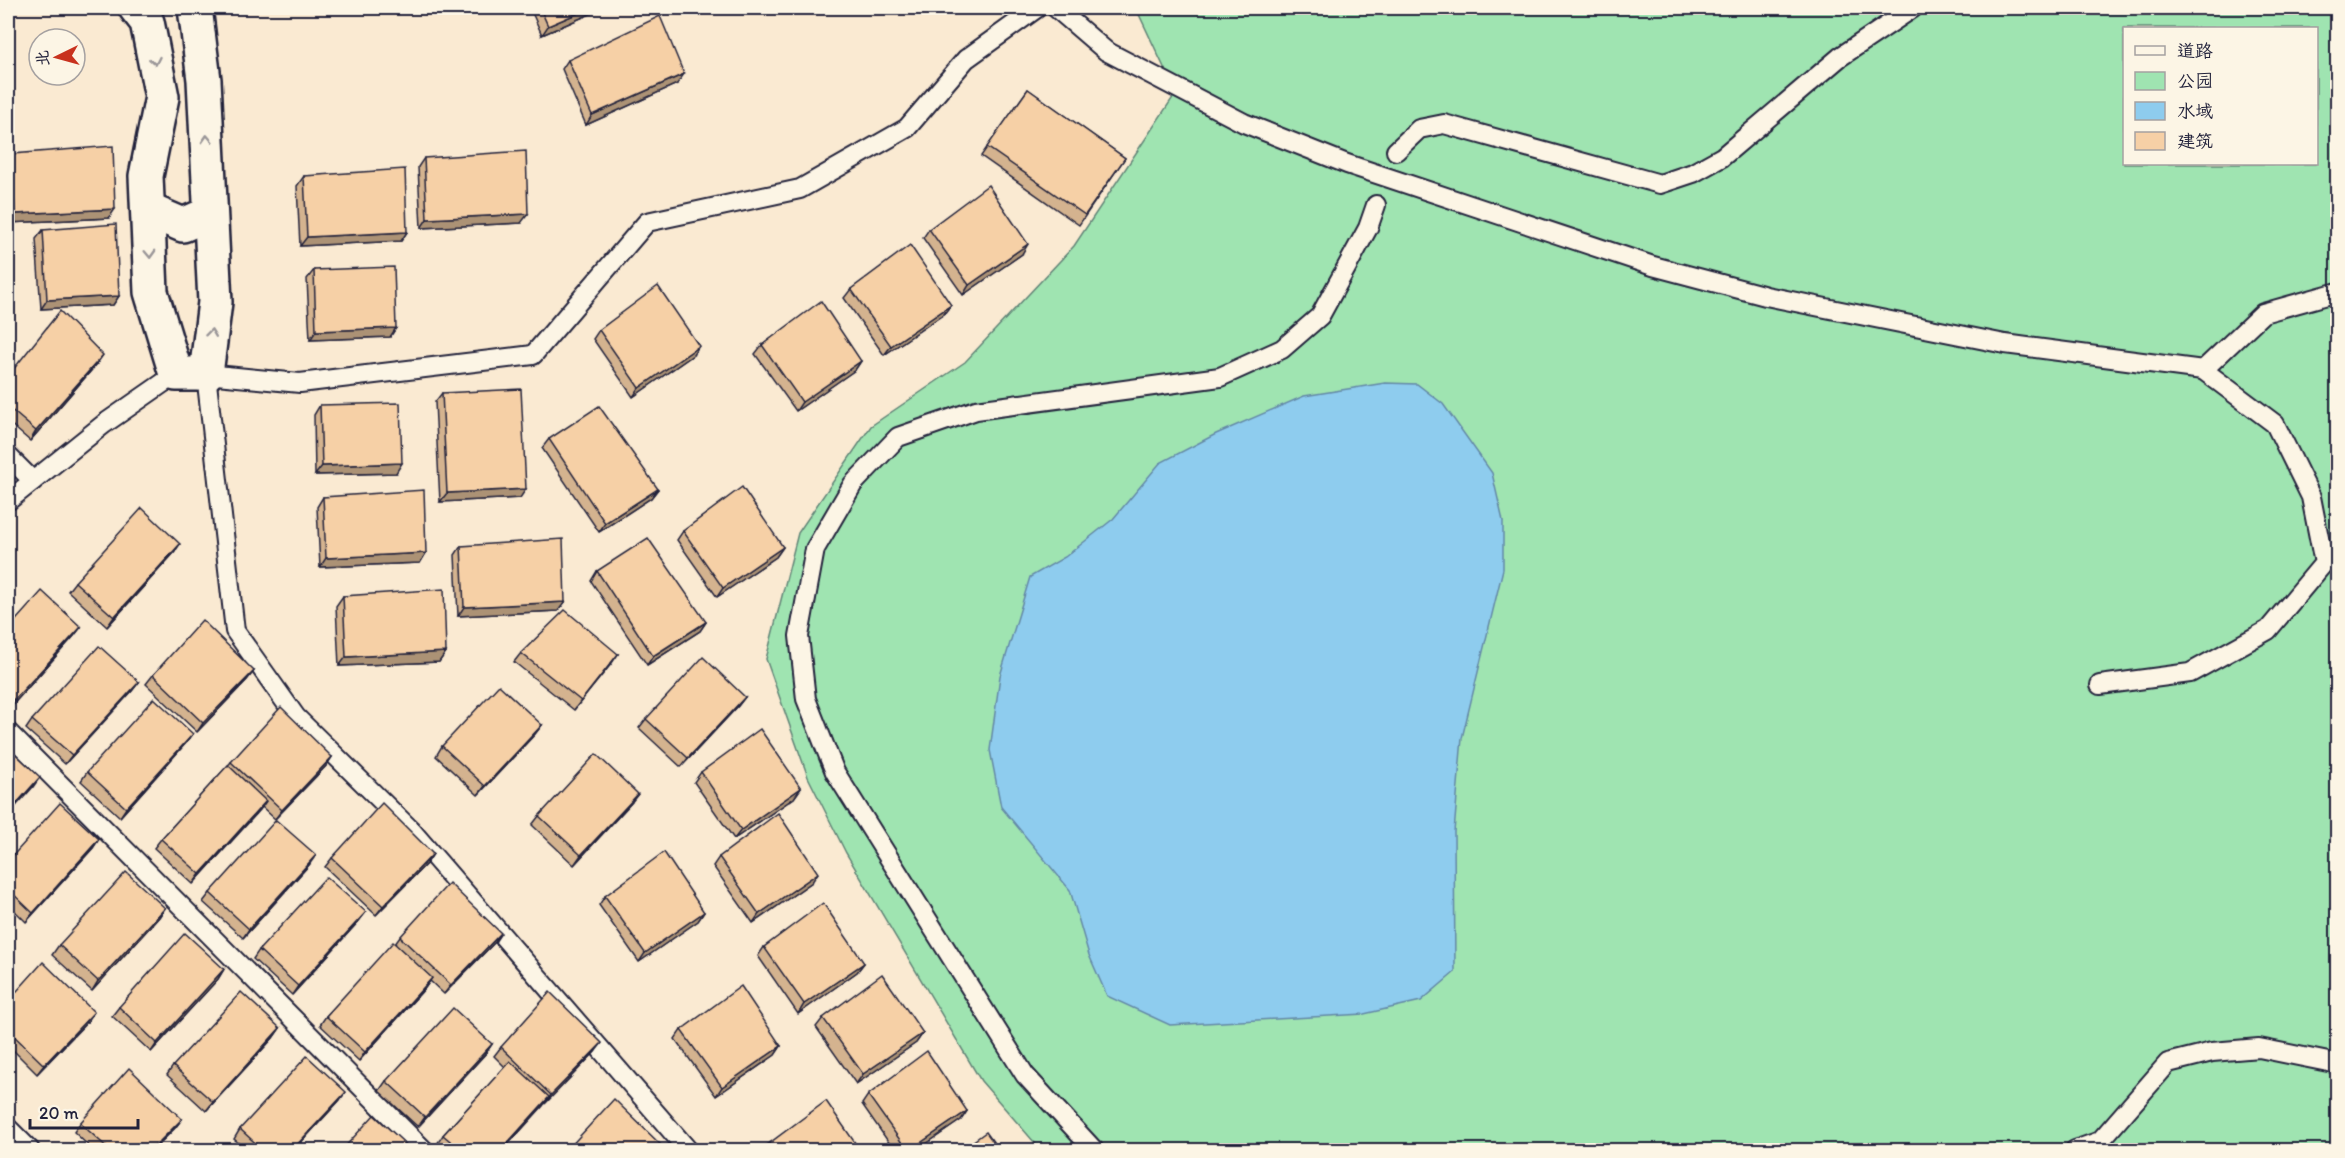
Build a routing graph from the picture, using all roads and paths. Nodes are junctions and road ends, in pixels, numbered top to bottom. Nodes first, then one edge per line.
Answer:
1 (136, 8) edge
2 (195, 8) edge
3 (1037, 8) edge
4 (1056, 8) edge
5 (1913, 8) edge
6 (1396, 151) dead end
7 (1376, 206) dead end
8 (148, 210) junction
9 (210, 213) junction
10 (2337, 292) edge
11 (2203, 370) junction
12 (191, 374) junction
13 (8, 456) edge
14 (33, 481) junction
15 (8, 501) edge
16 (2100, 685) dead end
17 (8, 732) edge
18 (2337, 1064) edge
19 (8, 1128) edge
20 (30, 1150) edge
21 (424, 1150) edge
22 (688, 1150) edge
23 (1094, 1150) edge
24 (2075, 1150) edge

1 -> 8 street
9 -> 2 street
3 - 12 lane
4 - 11 lane
5 - 6 lane
7 - 23 lane
8 - 9 street
8 -> 12 street
12 -> 9 street
10 - 11 lane
11 - 16 lane
12 - 14 lane
12 - 22 lane
13 - 14 lane
14 - 15 lane
17 - 21 lane
18 - 24 lane
19 - 20 lane

